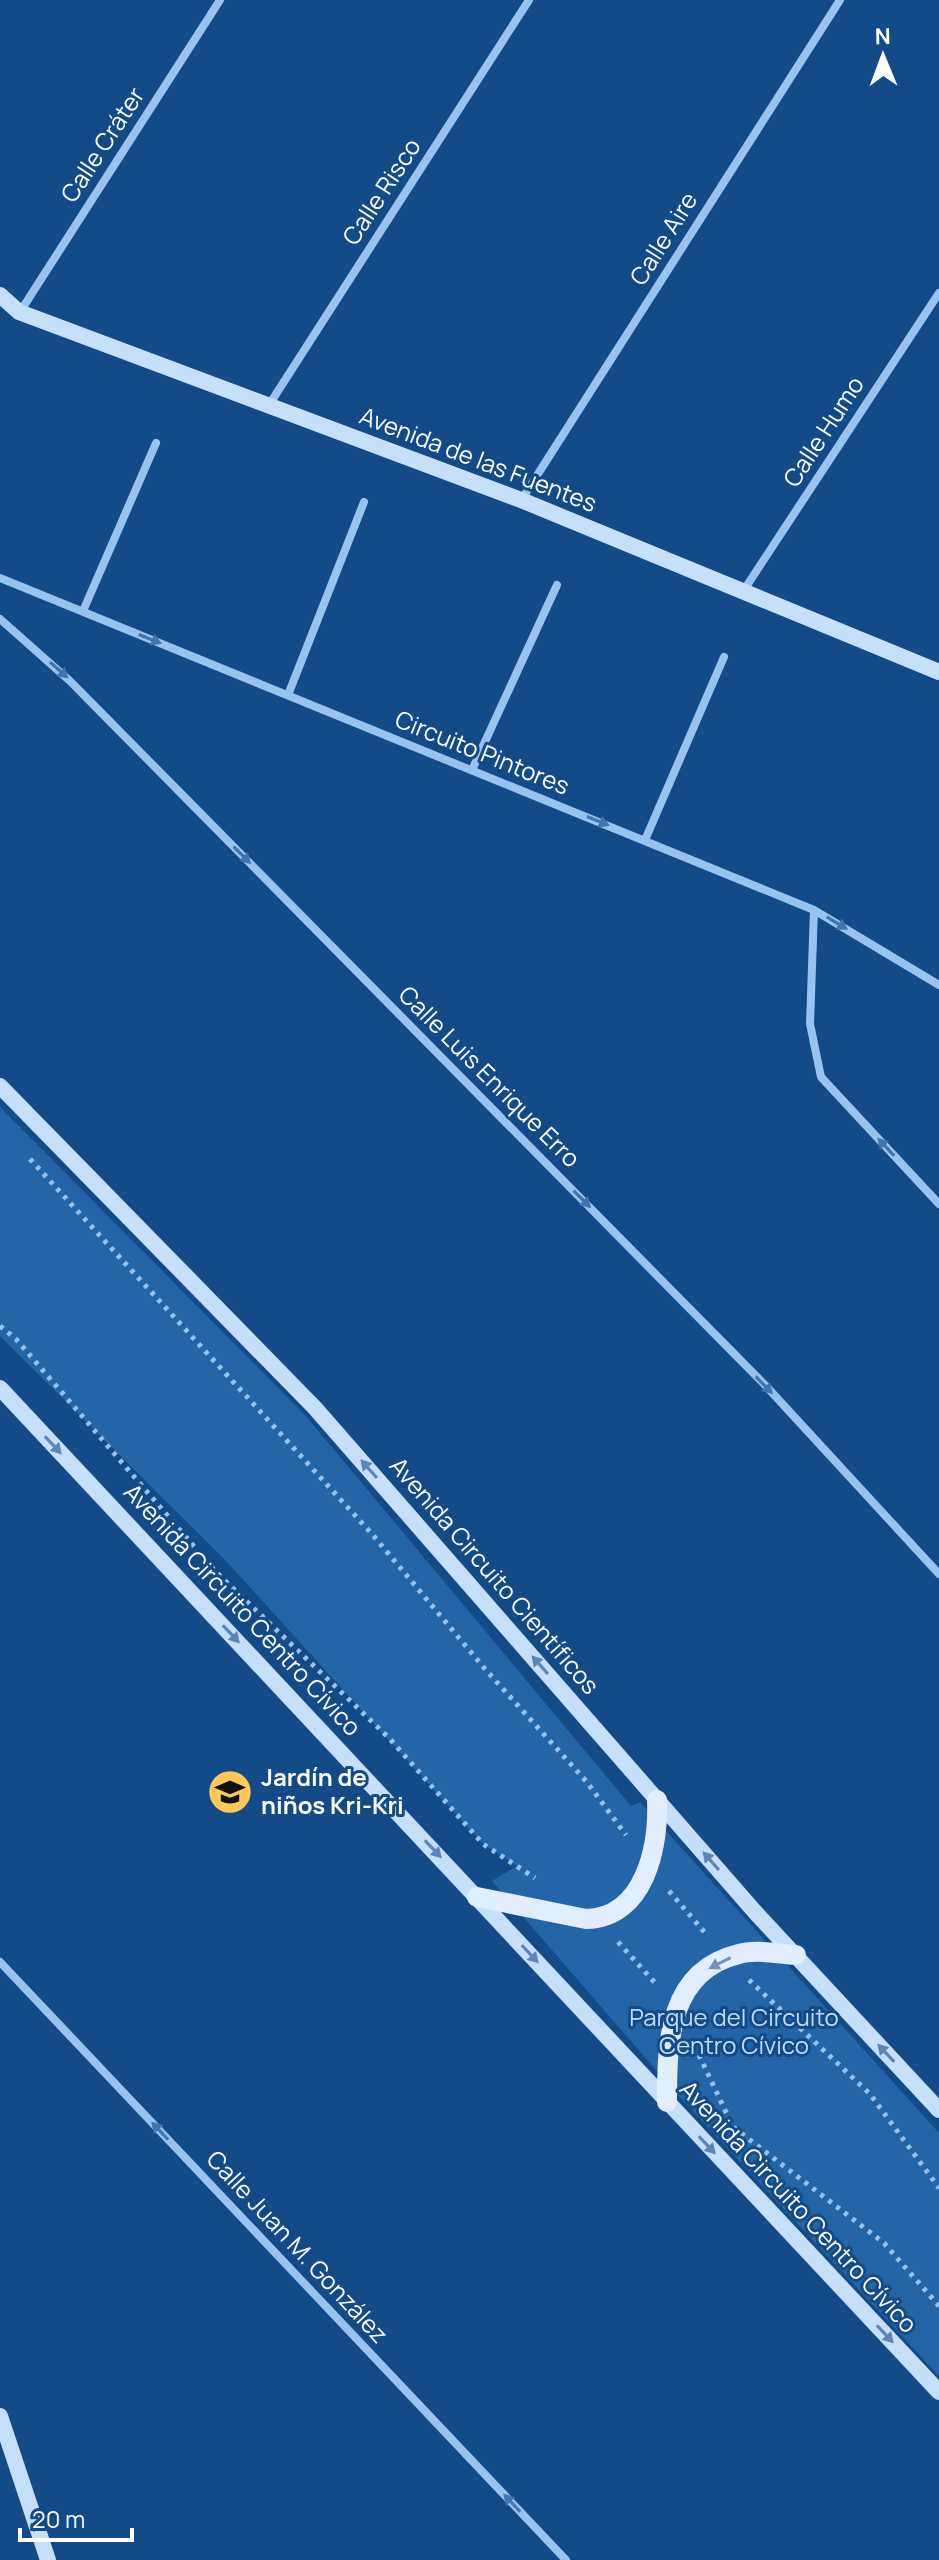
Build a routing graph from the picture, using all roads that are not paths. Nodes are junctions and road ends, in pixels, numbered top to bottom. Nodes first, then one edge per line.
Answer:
1 (220, 0) edge
2 (529, 0) edge
3 (840, 0) edge
4 (939, 293) edge
5 (0, 295) edge
6 (19, 312) junction
7 (268, 405) junction
8 (156, 443) dead end
9 (521, 500) junction
10 (364, 502) dead end
11 (0, 578) edge
12 (557, 585) dead end
13 (742, 593) junction
14 (83, 611) junction
15 (0, 619) edge
16 (724, 657) dead end
17 (939, 672) edge
18 (288, 695) junction
19 (472, 770) junction
20 (645, 840) junction
21 (814, 910) junction
22 (939, 985) edge
23 (0, 1086) edge
24 (939, 1204) edge
25 (0, 1388) edge
26 (939, 1574) edge
27 (657, 1800) junction
28 (477, 1897) junction
29 (796, 1955) junction
30 (0, 1962) edge
31 (667, 2102) junction
32 (939, 2110) edge
33 (939, 2392) edge
34 (0, 2416) edge
35 (48, 2560) edge
36 (566, 2560) edge

1 - 6 street, Calle Cráter
2 - 7 street, Calle Risco
3 - 9 street, Calle Aire
4 - 13 street, Calle Humo
5 - 6 main road, Avenida de las Fuentes
6 - 7 main road, Avenida de las Fuentes
7 - 9 main road, Avenida de las Fuentes
8 - 14 street
9 - 13 main road, Avenida de las Fuentes
10 - 18 street
11 - 14 street, Circuito Pintores
12 - 19 street
13 - 17 main road, Avenida de las Fuentes
14 -> 18 street, Circuito Pintores
15 -> 26 street, Calle Luis Enrique Erro
16 - 20 street
18 - 19 street, Circuito Pintores
19 -> 20 street, Circuito Pintores
20 - 21 street, Circuito Pintores
21 -> 22 street, Circuito Pintores
24 -> 21 street
27 -> 23 main road, Avenida Circuito Científicos
25 -> 28 main road, Avenida Circuito Centro Cívico
27 - 28 main road
29 -> 27 main road, Avenida Circuito Científicos
28 -> 31 main road, Avenida Circuito Centro Cívico
29 -> 31 main road
32 -> 29 main road, Avenida Circuito Científicos
36 -> 30 street, Calle Juan M. González
31 -> 33 main road, Avenida Circuito Centro Cívico
34 - 35 main road

